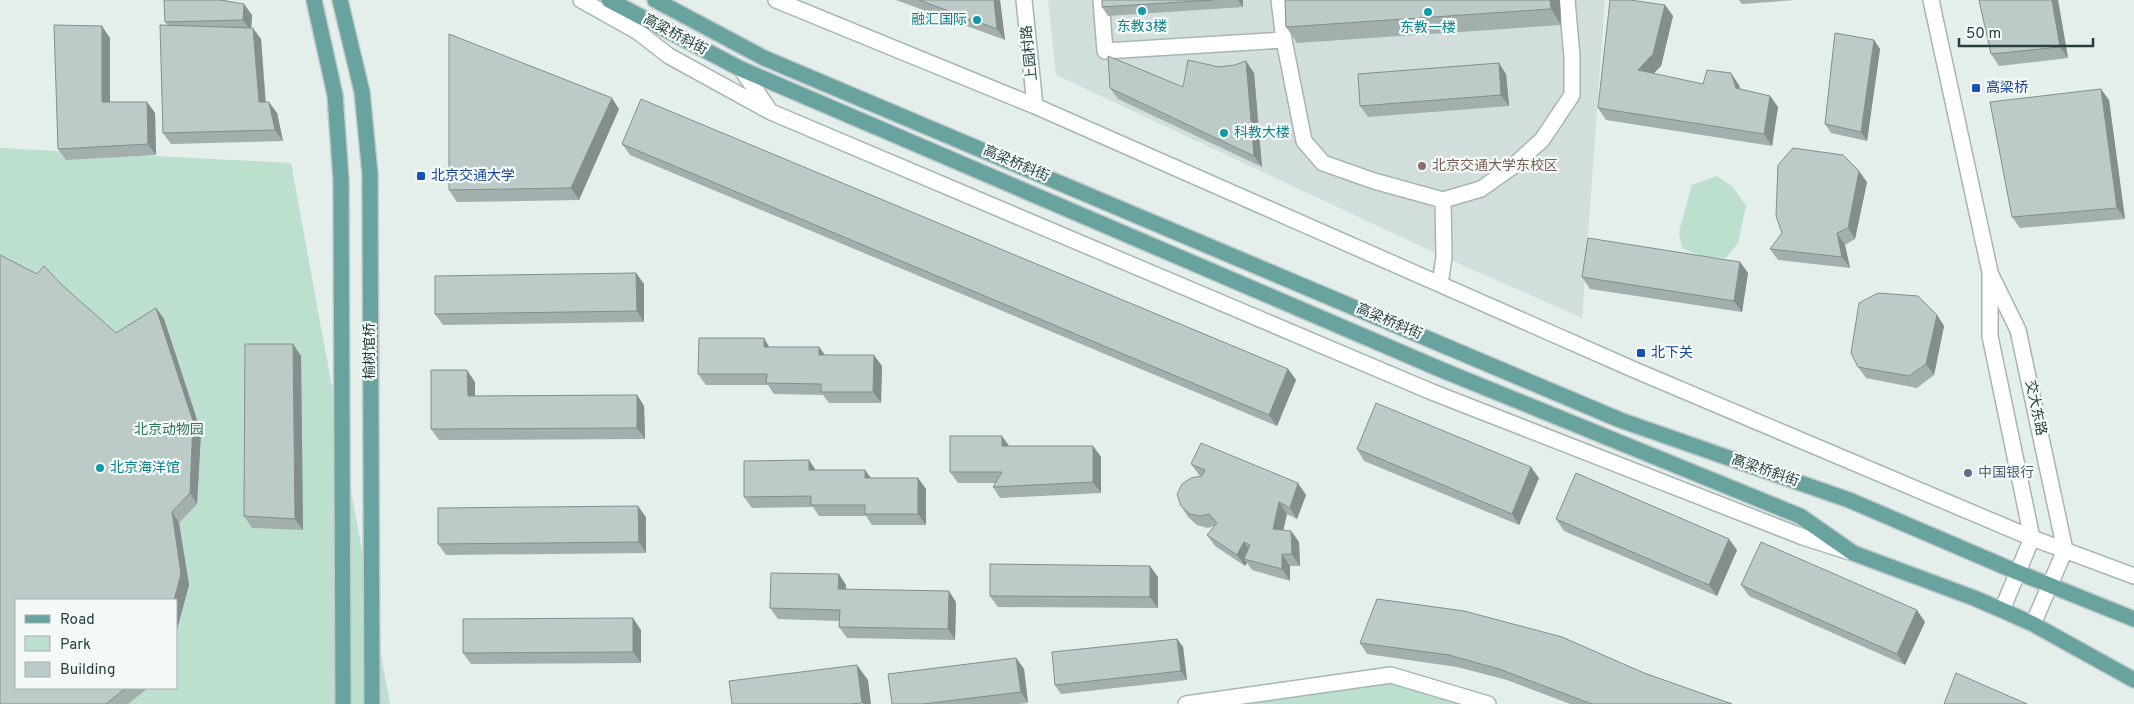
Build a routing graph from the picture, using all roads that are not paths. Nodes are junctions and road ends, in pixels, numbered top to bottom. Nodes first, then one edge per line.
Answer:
1 (314, 0) edge
2 (340, 0) edge
3 (581, 0) edge
4 (609, 0) edge
5 (655, 0) edge
6 (776, 0) edge
7 (1024, 0) edge
8 (1101, 0) edge
9 (1280, 0) edge
10 (1567, 0) edge
11 (1931, 0) edge
12 (1284, 40) junction
13 (741, 69) junction
14 (1035, 106) junction
15 (770, 112) junction
16 (1442, 200) junction
17 (1990, 272) junction
18 (1440, 284) junction
19 (2032, 538) junction
20 (2065, 550) junction
21 (1853, 553) junction
22 (2018, 572) junction
23 (2134, 576) edge
24 (2050, 585) junction
25 (2002, 610) junction
26 (2134, 619) edge
27 (2033, 624) junction
28 (2134, 680) edge
29 (343, 704) edge
30 (372, 704) edge
31 (1186, 704) edge
32 (1488, 704) edge

1 - 29 main road, 榆树馆桥
2 - 30 main road, 榆树馆桥
3 - 15 street, 高梁桥斜街
4 - 13 main road, 高粱桥斜街
5 - 22 main road, 高梁桥斜街
6 - 14 street
7 - 14 street, 上园村路
8 - 12 street
9 - 12 street
10 - 16 street
11 - 17 street, 交大东路
12 - 16 street
13 - 15 street
13 - 21 main road, 高梁桥斜街
14 - 18 street
15 - 21 street, 高梁桥斜街
16 - 18 street
17 - 19 street, 交大东路
17 - 20 street, 交大东路
18 - 19 street
19 - 20 street
19 - 22 street
20 - 23 street
20 - 24 street
21 - 25 main road, 高梁桥斜街
22 - 24 main road, 高梁桥斜街
22 - 25 street
24 - 26 main road, 高梁桥斜街
24 - 27 street
25 - 27 main road, 高梁桥斜街
27 - 28 main road, 高梁桥斜街
31 - 32 street

